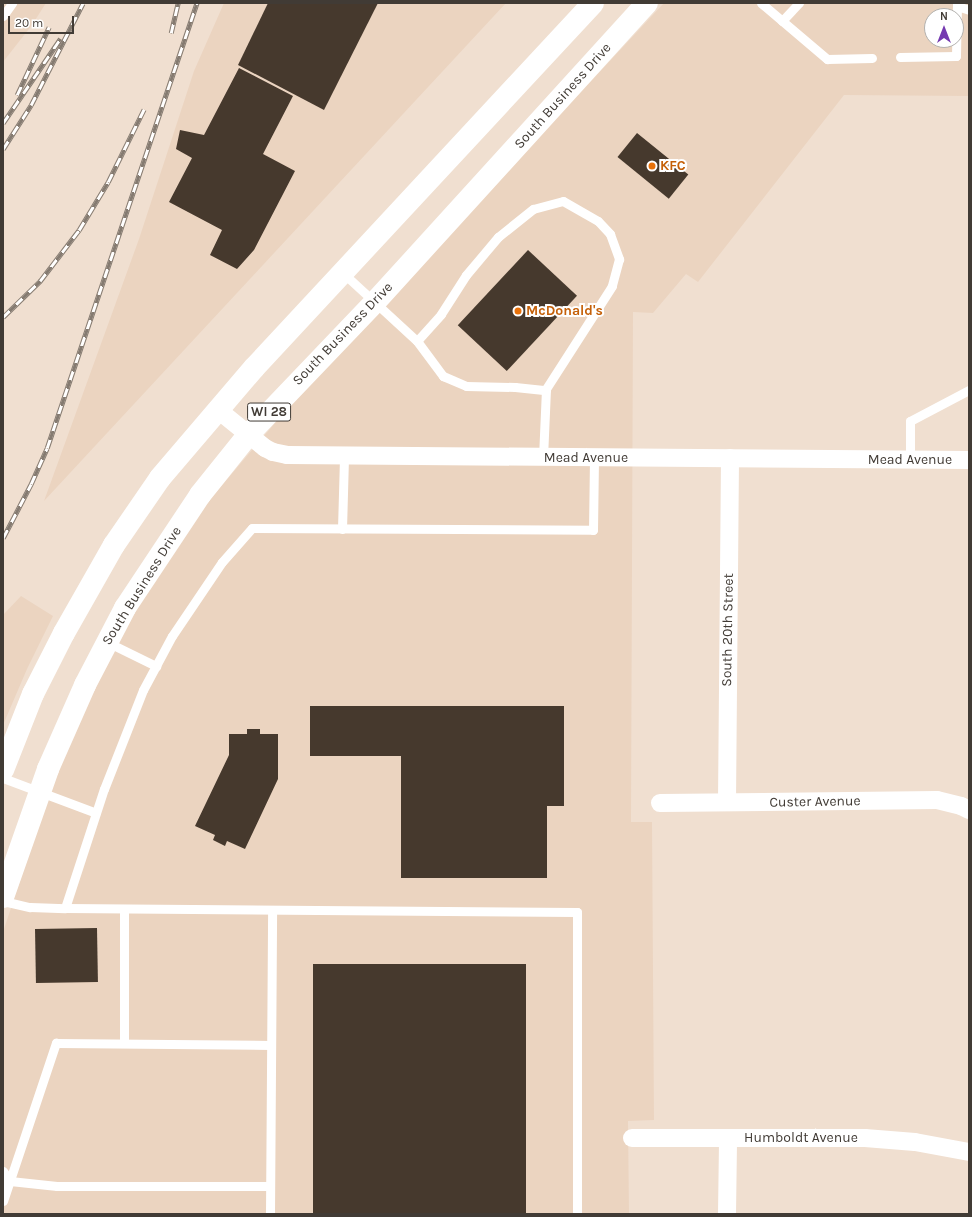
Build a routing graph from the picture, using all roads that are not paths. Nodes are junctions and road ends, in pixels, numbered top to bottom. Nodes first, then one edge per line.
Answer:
1 (12, 3) edge
2 (594, 3) edge
3 (647, 3) edge
4 (761, 3) edge
5 (799, 3) edge
6 (957, 4) edge
7 (969, 10) edge
8 (3, 16) edge
9 (782, 21) junction
10 (900, 57) dead end
11 (872, 58) dead end
12 (343, 273) junction
13 (375, 302) junction
14 (417, 341) junction
15 (546, 390) junction
16 (969, 390) edge
17 (217, 409) junction
18 (248, 434) junction
19 (344, 456) junction
20 (543, 458) junction
21 (594, 458) junction
22 (730, 458) junction
23 (910, 460) junction
24 (969, 460) edge
25 (342, 529) junction
26 (106, 642) junction
27 (156, 666) junction
28 (3, 770) edge
29 (3, 778) edge
30 (40, 792) junction
31 (727, 802) junction
32 (660, 803) dead end
33 (969, 810) edge
34 (96, 813) junction
35 (3, 897) edge
36 (3, 901) edge
37 (65, 908) junction
38 (124, 909) junction
39 (272, 910) junction
40 (124, 1043) junction
41 (271, 1045) junction
42 (632, 1138) dead end
43 (728, 1138) junction
44 (969, 1152) edge
45 (3, 1171) edge
46 (6, 1183) edge
47 (270, 1186) junction
48 (3, 1201) edge
49 (270, 1214) edge
50 (577, 1214) edge
51 (727, 1214) edge

1 - 8 lane
2 - 12 main road, WI 28
3 - 13 main road, South Business Drive / WI 28
4 - 9 lane
5 - 9 lane
6 - 7 lane
6 - 10 lane
9 - 11 lane
12 - 13 lane
12 - 17 main road, WI 28
13 - 14 lane
13 - 18 main road, South Business Drive / WI 28
14 - 15 lane
14 - 15 lane
15 - 20 lane
16 - 23 lane
17 - 18 street, Mead Avenue
17 - 28 main road, WI 28
18 - 19 street, Mead Avenue
18 - 26 main road, South Business Drive / WI 28
19 - 20 street, Mead Avenue
19 - 25 lane
20 - 21 street, Mead Avenue
21 - 22 street, Mead Avenue
21 - 25 lane
22 - 23 street, Mead Avenue
22 - 31 street, South 20th Street
23 - 24 street, Mead Avenue
25 - 27 lane
26 - 27 lane
26 - 30 main road, South Business Drive / WI 28
27 - 34 lane
29 - 30 lane
30 - 34 lane
30 - 35 main road, South Business Drive / WI 28
31 - 32 street, Custer Avenue
31 - 33 street, Custer Avenue
34 - 37 lane
36 - 37 lane
37 - 38 lane
38 - 39 lane
38 - 40 lane
39 - 41 lane
39 - 50 lane
40 - 41 lane
40 - 46 lane
41 - 47 lane
42 - 43 street, Humboldt Avenue
43 - 44 street, Humboldt Avenue
43 - 51 street
45 - 46 lane
46 - 47 lane
46 - 48 lane
47 - 49 lane

